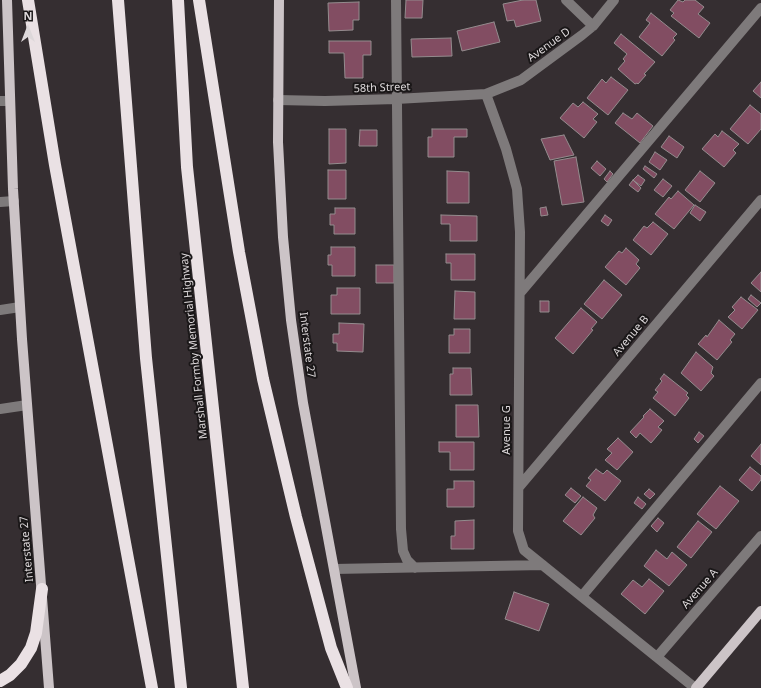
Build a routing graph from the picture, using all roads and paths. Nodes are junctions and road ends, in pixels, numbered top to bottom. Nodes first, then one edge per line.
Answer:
1 (7, 0) edge
2 (28, 0) edge
3 (118, 0) edge
4 (178, 0) edge
5 (199, 0) edge
6 (279, 0) edge
7 (396, 0) edge
8 (566, 0) edge
9 (614, 0) edge
10 (761, 8) edge
11 (593, 26) junction
12 (486, 94) junction
13 (396, 99) junction
14 (278, 100) junction
15 (5, 101) edge
16 (761, 200) edge
17 (14, 201) junction
18 (0, 202) edge
19 (520, 293) junction
20 (20, 307) junction
21 (0, 310) edge
22 (761, 383) edge
23 (27, 405) junction
24 (0, 409) edge
25 (519, 487) junction
26 (761, 536) edge
27 (543, 565) junction
28 (415, 568) junction
29 (334, 569) junction
30 (42, 589) junction
31 (582, 596) junction
32 (761, 611) edge
33 (657, 657) junction
34 (0, 681) edge
35 (49, 688) edge
36 (152, 688) edge
37 (181, 688) edge
38 (244, 688) edge
39 (347, 688) edge
40 (356, 688) edge
41 (695, 688) edge

1 - 15 main road, Interstate 27
2 - 36 highway
3 - 37 highway
4 - 38 highway, Marshall Formby Memorial Highway
5 - 39 highway
6 - 14 main road, Interstate 27
7 - 13 street
8 - 11 street
9 - 11 street, Avenue D
10 - 19 street
11 - 12 street, Avenue D
12 - 13 street, 58th Street
12 - 19 street, Avenue G
13 - 14 street, 58th Street
13 - 28 street
14 - 29 main road, Interstate 27
15 - 17 main road, Interstate 27
16 - 25 street, Avenue B
17 - 18 street
17 - 20 main road, Interstate 27
19 - 25 street, Avenue G
20 - 21 street
20 - 23 main road, Interstate 27
22 - 31 street
23 - 24 street
23 - 30 main road, Interstate 27
25 - 27 street, Avenue G
26 - 33 street, Avenue A
27 - 28 street
27 - 31 street, Avenue G
28 - 29 street
29 - 40 main road, Interstate 27
30 - 34 highway
30 - 35 main road, Interstate 27
31 - 33 street, Avenue G
32 - 41 main road
33 - 41 street, Avenue G

